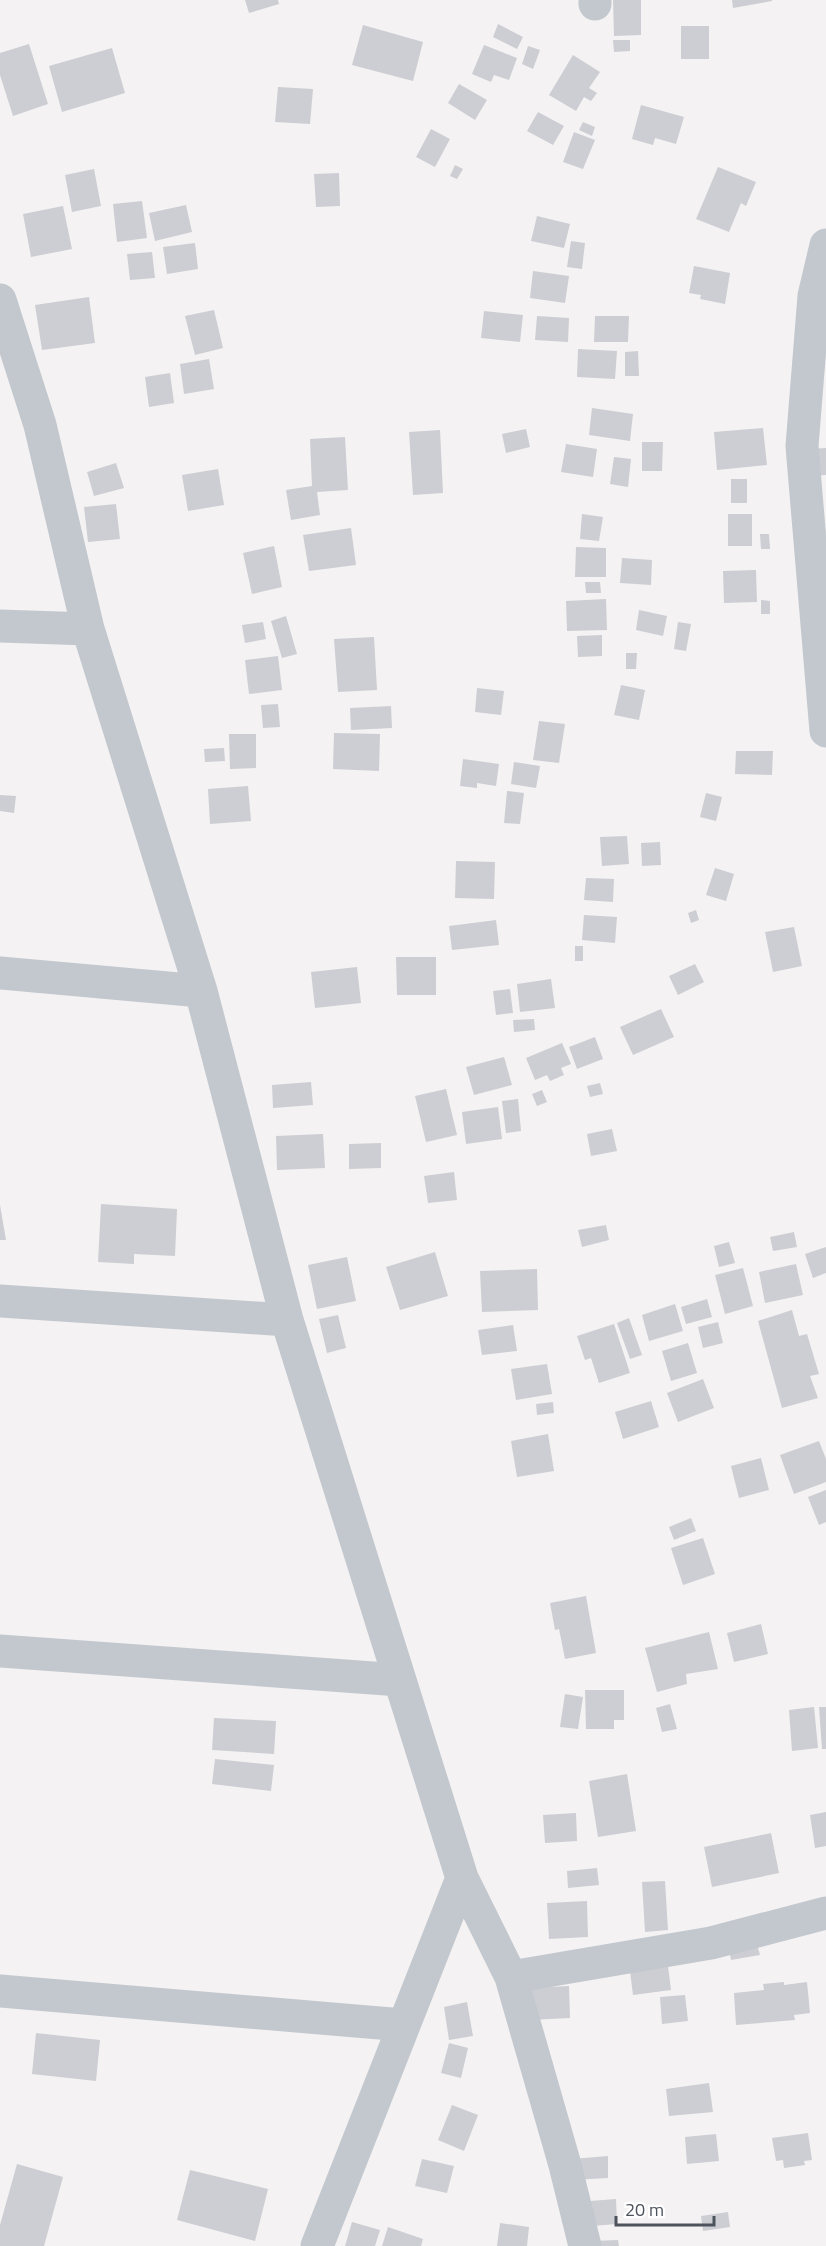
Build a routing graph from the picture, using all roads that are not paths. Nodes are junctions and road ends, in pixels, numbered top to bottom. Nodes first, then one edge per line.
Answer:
1 (826, 245) edge
2 (0, 300) edge
3 (0, 626) edge
4 (88, 628) junction
5 (826, 731) edge
6 (0, 973) edge
7 (201, 991) junction
8 (0, 1300) edge
9 (287, 1320) junction
10 (0, 1651) edge
11 (400, 1680) junction
12 (462, 1878) junction
13 (826, 1913) edge
14 (511, 1977) junction
15 (0, 1991) edge
16 (403, 2025) junction
17 (317, 2246) edge
18 (585, 2246) edge

1 - 5 street
2 - 4 street
3 - 4 street
4 - 7 street
6 - 7 street
7 - 9 street
8 - 9 street
9 - 11 street
10 - 11 street
11 - 12 street
12 - 14 street
12 - 16 street
13 - 14 street
14 - 18 street
15 - 16 street
16 - 17 street

